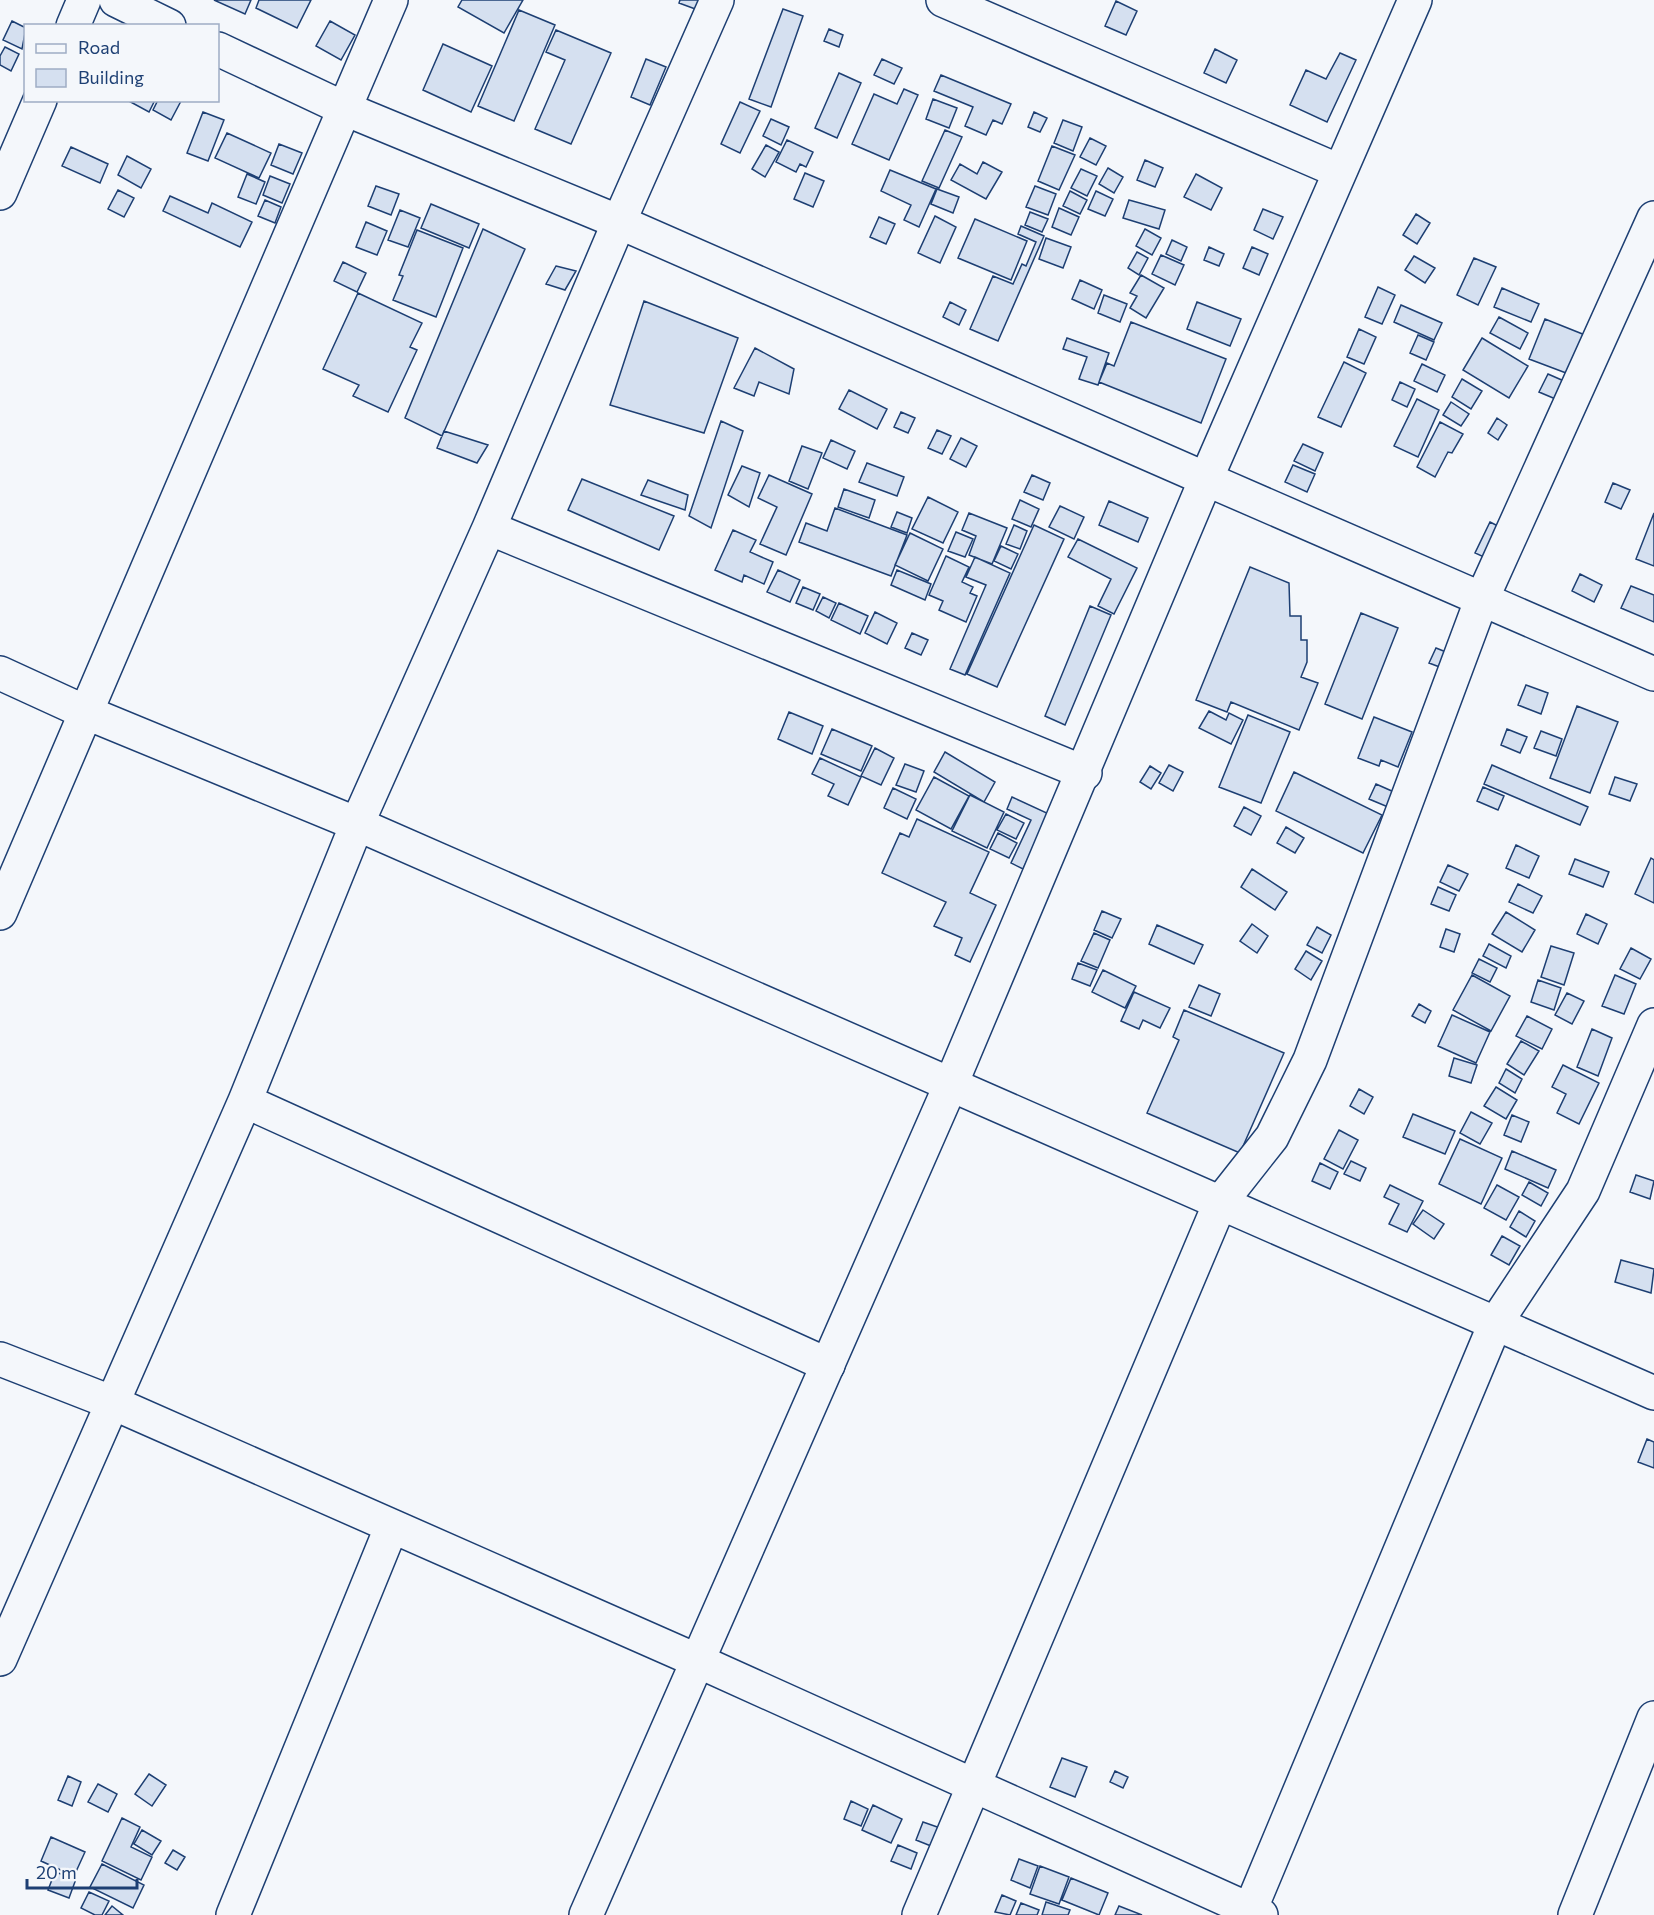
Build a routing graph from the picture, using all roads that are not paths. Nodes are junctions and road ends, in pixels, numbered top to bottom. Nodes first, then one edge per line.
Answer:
1 (84, 0) edge
2 (116, 0) edge
3 (391, 0) edge
4 (717, 0) edge
5 (943, 0) edge
6 (1415, 0) edge
7 (74, 24) edge
8 (165, 24) edge
9 (219, 49) edge
10 (39, 102) edge
11 (342, 108) junction
12 (1339, 171) junction
13 (0, 193) edge
14 (1654, 218) edge
15 (619, 222) junction
16 (1206, 479) junction
17 (489, 528) junction
18 (1481, 601) junction
19 (0, 674) edge
20 (1654, 674) edge
21 (85, 712) junction
22 (1085, 773) junction
23 (357, 824) junction
24 (0, 913) edge
25 (1654, 1025) edge
26 (951, 1084) junction
27 (245, 1101) junction
28 (1220, 1203) junction
29 (1495, 1324) junction
30 (0, 1359) edge
31 (828, 1365) junction
32 (1654, 1394) edge
33 (113, 1403) junction
34 (391, 1528) junction
35 (0, 1659) edge
36 (698, 1660) junction
37 (1654, 1718) edge
38 (972, 1785) junction
39 (1253, 1914) edge
40 (233, 1915) edge
41 (586, 1915) edge
42 (919, 1915) edge
43 (1575, 1915) edge

1 - 7 street
2 - 8 street
3 - 11 street
4 - 15 street
5 - 12 street
6 - 12 street
9 - 11 street
10 - 13 street
11 - 15 street
11 - 21 street
12 - 16 street
14 - 18 street
15 - 16 street
15 - 17 street
16 - 18 street
16 - 22 street
17 - 22 street
17 - 23 street
18 - 20 street
18 - 28 street
19 - 21 street
21 - 23 street
21 - 24 street
22 - 26 street
23 - 26 street
23 - 27 street
25 - 29 street
26 - 28 street
26 - 31 street
27 - 31 street
27 - 33 street
28 - 29 street
28 - 38 street
29 - 32 street
29 - 39 street
30 - 33 street
31 - 36 street
33 - 34 street
33 - 35 street
34 - 36 street
34 - 40 street
36 - 38 street
36 - 41 street
37 - 43 street
38 - 39 street
38 - 42 street

